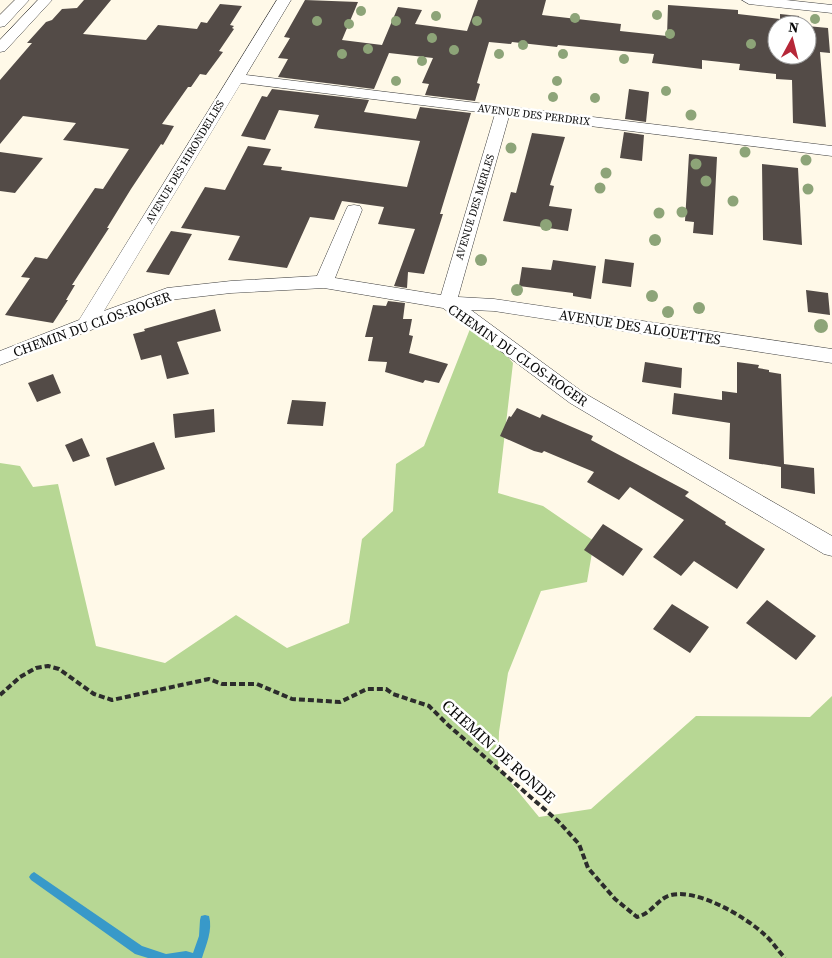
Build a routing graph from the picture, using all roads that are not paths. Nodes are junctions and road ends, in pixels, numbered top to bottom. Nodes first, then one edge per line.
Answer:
1 (22, 0) edge
2 (45, 0) edge
3 (284, 0) edge
4 (749, 0) edge
5 (832, 9) edge
6 (0, 23) edge
7 (0, 48) edge
8 (236, 78) junction
9 (503, 111) junction
10 (832, 151) edge
11 (354, 210) dead end
12 (324, 282) junction
13 (448, 303) junction
14 (86, 325) junction
15 (832, 356) edge
16 (0, 358) edge
17 (832, 547) edge

1 - 6 street
2 - 7 street
3 - 8 street, AVENUE DES HIRONDELLES
4 - 5 street
8 - 9 street, AVENUE DES PERDRIX
8 - 14 street, AVENUE DES HIRONDELLES
9 - 10 street, AVENUE DES PERDRIX
9 - 13 street, AVENUE DES MERLES
11 - 12 street
12 - 13 street, CHEMIN DU CLOS-ROGER
12 - 14 street, CHEMIN DU CLOS-ROGER
13 - 15 street, AVENUE DES ALOUETTES
13 - 17 street, CHEMIN DU CLOS-ROGER
14 - 16 street, CHEMIN DU CLOS-ROGER

